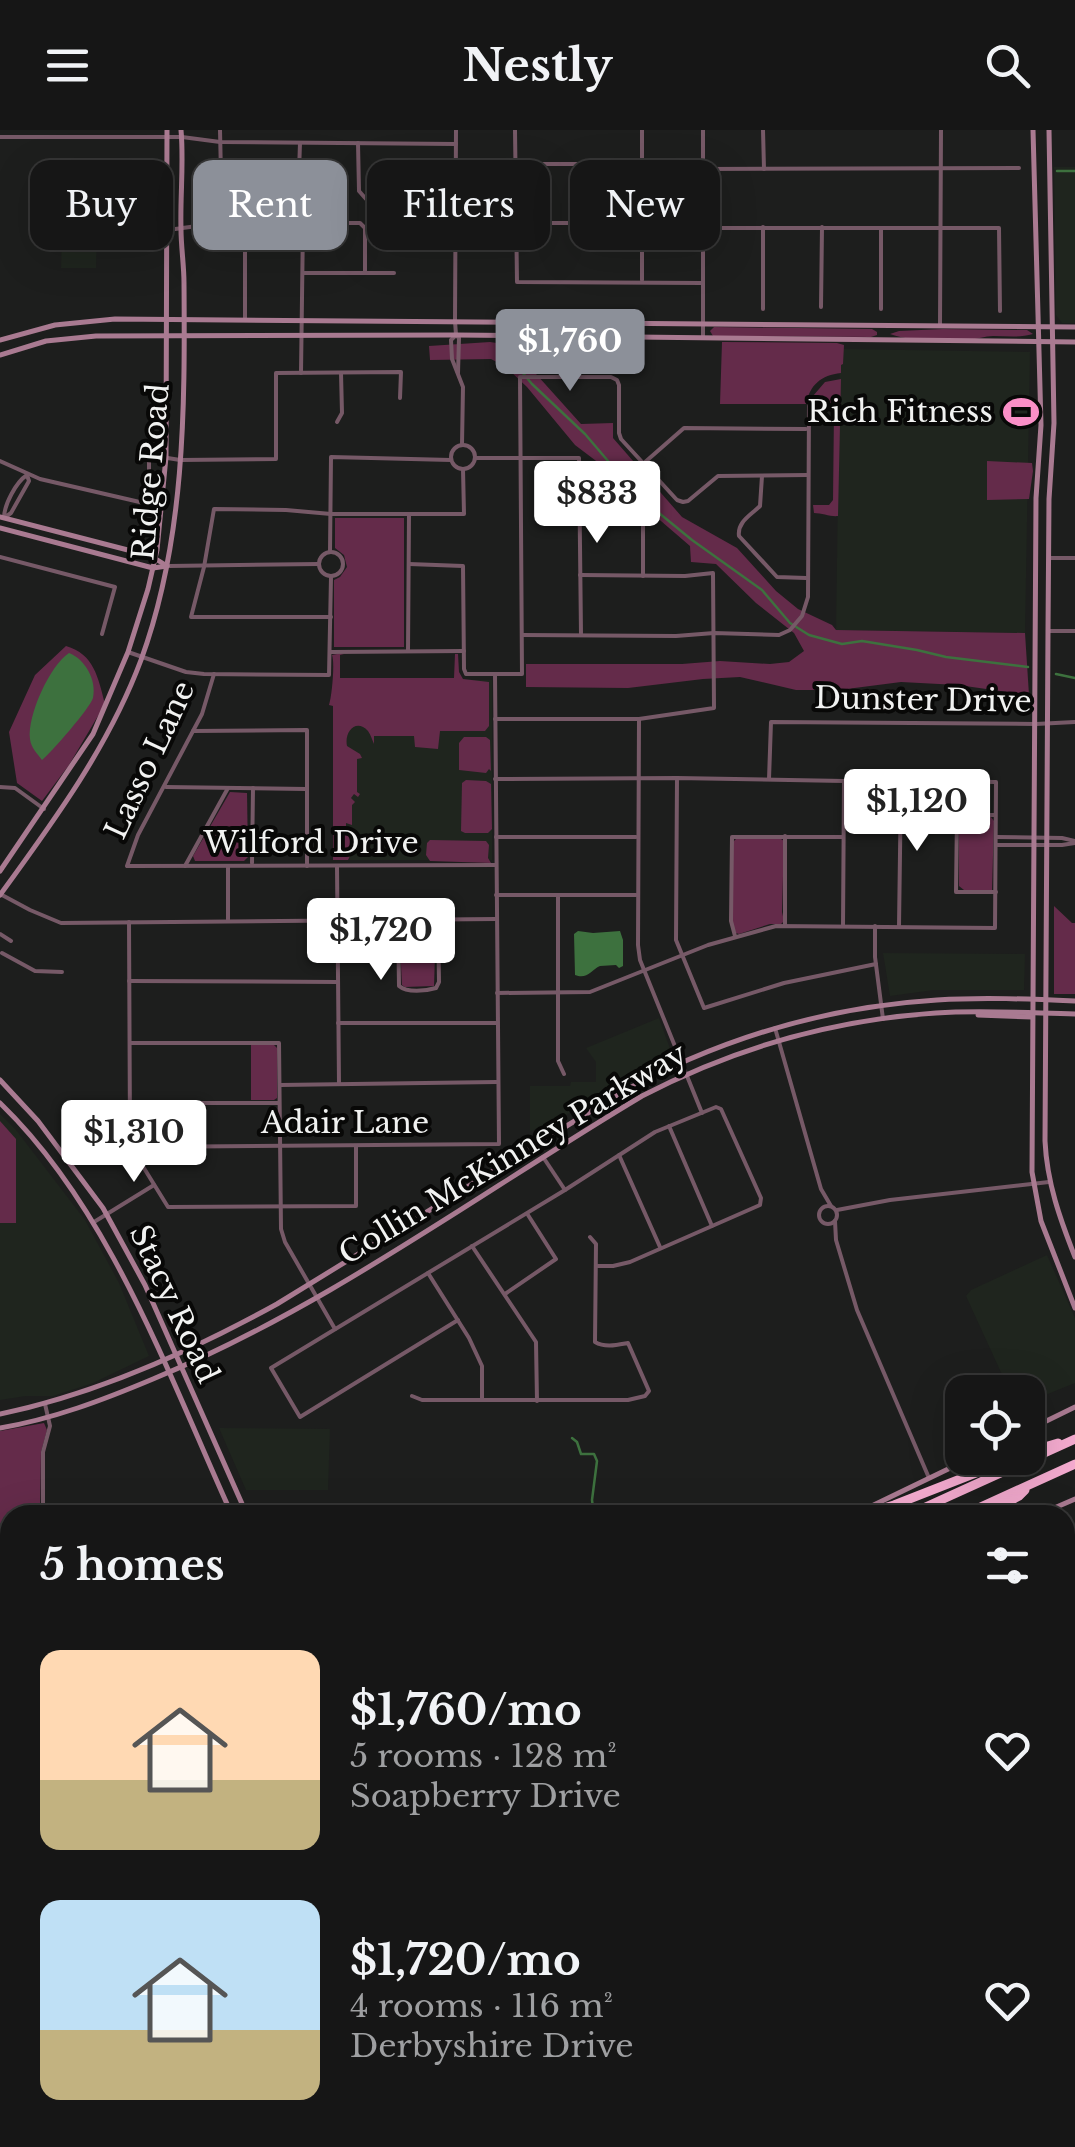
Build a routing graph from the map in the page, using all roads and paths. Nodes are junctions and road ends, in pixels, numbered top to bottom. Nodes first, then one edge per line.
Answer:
1 (220, 130) edge
2 (456, 130) edge
3 (515, 130) edge
4 (642, 130) edge
5 (703, 130) edge
6 (763, 130) edge
7 (941, 130) edge
8 (1034, 130) edge
9 (1049, 130) edge
10 (168, 134) edge
11 (181, 134) edge
12 (0, 137) edge
13 (220, 142) junction
14 (300, 143) junction
15 (358, 143) junction
16 (456, 144) junction
17 (168, 160) edge
18 (220, 160) edge
19 (299, 160) edge
20 (456, 160) edge
21 (515, 160) edge
22 (642, 160) edge
23 (703, 160) edge
24 (1018, 168) dead end
25 (720, 169) edge
26 (764, 169) junction
27 (941, 169) junction
28 (367, 199) edge
29 (347, 224) edge
30 (193, 228) edge
31 (720, 228) edge
32 (764, 228) junction
33 (822, 228) junction
34 (882, 228) junction
35 (940, 228) junction
36 (173, 230) edge
37 (181, 230) junction
38 (1036, 239) junction
39 (1051, 239) junction
40 (168, 250) edge
41 (245, 250) edge
42 (303, 250) edge
43 (456, 250) edge
44 (515, 250) edge
45 (642, 250) edge
46 (702, 250) edge
47 (303, 273) junction
48 (394, 273) dead end
49 (365, 274) junction
50 (642, 282) junction
51 (702, 283) junction
52 (821, 307) dead end
53 (881, 309) dead end
54 (763, 310) dead end
55 (1000, 311) dead end
56 (168, 320) junction
57 (183, 320) junction
58 (245, 320) junction
59 (302, 321) junction
60 (456, 321) junction
61 (576, 323) junction
62 (55, 324) junction
63 (702, 324) junction
64 (885, 326) junction
65 (940, 326) junction
66 (1052, 327) junction
67 (1075, 327) edge
68 (1039, 328) junction
69 (456, 335) junction
70 (167, 336) junction
71 (183, 336) junction
72 (202, 336) junction
73 (302, 336) junction
74 (576, 337) junction
75 (702, 338) junction
76 (57, 339) junction
77 (0, 340) edge
78 (885, 341) junction
79 (1075, 342) edge
80 (1039, 343) junction
81 (1052, 343) junction
82 (0, 355) edge
83 (183, 361) junction
84 (301, 373) junction
85 (341, 373) junction
86 (576, 377) junction
87 (400, 398) dead end
88 (809, 406) dead end
89 (337, 422) dead end
90 (809, 429) junction
91 (462, 444) junction
92 (166, 457) junction
93 (476, 458) junction
94 (521, 458) junction
95 (180, 460) junction
96 (452, 460) junction
97 (0, 461) edge
98 (644, 462) junction
99 (463, 469) junction
100 (27, 475) junction
101 (808, 475) junction
102 (762, 476) junction
103 (1036, 506) junction
104 (1050, 506) junction
105 (331, 514) junction
106 (409, 514) junction
107 (580, 516) junction
108 (2, 518) edge
109 (0, 528) edge
110 (45, 529) junction
111 (42, 540) junction
112 (330, 552) junction
113 (0, 558) edge
114 (155, 558) junction
115 (1049, 558) junction
116 (1075, 558) edge
117 (318, 564) junction
118 (409, 564) junction
119 (168, 566) junction
120 (204, 567) junction
121 (153, 568) junction
122 (580, 575) junction
123 (643, 576) junction
124 (331, 577) junction
125 (808, 578) junction
126 (331, 617) junction
127 (1036, 631) junction
128 (1048, 631) junction
129 (1075, 631) edge
130 (714, 632) junction
131 (102, 634) dead end
132 (581, 635) junction
133 (522, 636) junction
134 (464, 650) junction
135 (408, 651) junction
136 (128, 652) junction
137 (330, 652) junction
138 (142, 658) junction
139 (214, 674) junction
140 (495, 674) junction
141 (495, 719) junction
142 (639, 719) junction
143 (1075, 722) edge
144 (1036, 724) junction
145 (1047, 724) junction
146 (193, 732) junction
147 (93, 734) junction
148 (103, 740) junction
149 (677, 778) junction
150 (769, 778) junction
151 (496, 779) junction
152 (639, 779) junction
153 (164, 787) junction
154 (0, 788) edge
155 (228, 788) junction
156 (253, 788) junction
157 (306, 789) junction
158 (44, 809) junction
159 (996, 815) junction
160 (56, 817) junction
161 (785, 836) junction
162 (996, 836) junction
163 (496, 837) junction
164 (638, 837) junction
165 (843, 837) junction
166 (1036, 837) junction
167 (1046, 837) junction
168 (1075, 842) edge
169 (996, 845) junction
170 (1035, 845) junction
171 (1046, 845) junction
172 (496, 865) junction
173 (127, 866) joint
174 (185, 866) junction
175 (228, 866) junction
176 (252, 866) junction
177 (306, 866) junction
178 (337, 866) junction
179 (0, 871) edge
180 (996, 892) junction
181 (0, 894) edge
182 (496, 895) junction
183 (558, 895) junction
184 (638, 895) junction
185 (496, 919) junction
186 (338, 920) junction
187 (398, 920) junction
188 (438, 920) junction
189 (228, 921) junction
190 (129, 922) junction
191 (785, 925) junction
192 (842, 926) junction
193 (875, 926) junction
194 (899, 926) junction
195 (0, 934) edge
196 (735, 937) junction
197 (11, 941) dead end
198 (2, 953) dead end
199 (681, 955) junction
200 (876, 964) junction
201 (62, 972) dead end
202 (643, 972) junction
203 (128, 981) junction
204 (338, 982) junction
205 (497, 994) junction
206 (558, 994) junction
207 (1034, 1000) junction
208 (1045, 1000) junction
209 (1075, 1001) edge
210 (881, 1006) junction
211 (1045, 1014) junction
212 (1075, 1014) edge
213 (1034, 1015) junction
214 (882, 1019) junction
215 (338, 1023) junction
216 (497, 1023) junction
217 (775, 1028) junction
218 (778, 1041) junction
219 (130, 1043) junction
220 (681, 1062) junction
221 (686, 1073) junction
222 (564, 1074) dead end
223 (0, 1080) edge
224 (497, 1082) junction
225 (339, 1084) junction
226 (280, 1085) junction
227 (279, 1103) junction
228 (0, 1104) edge
229 (129, 1104) junction
230 (29, 1111) junction
231 (702, 1113) junction
232 (18, 1121) junction
233 (669, 1126) junction
234 (279, 1146) junction
235 (356, 1146) junction
236 (132, 1147) junction
237 (619, 1155) junction
238 (543, 1157) junction
239 (1049, 1182) junction
240 (1034, 1184) junction
241 (154, 1185) junction
242 (821, 1189) junction
243 (565, 1190) junction
244 (280, 1206) junction
245 (834, 1208) junction
246 (821, 1209) junction
247 (526, 1213) junction
248 (107, 1214) junction
249 (835, 1221) junction
250 (94, 1223) junction
251 (825, 1223) junction
252 (712, 1226) junction
253 (590, 1237) dead end
254 (836, 1240) junction
255 (472, 1246) junction
256 (661, 1248) junction
257 (1075, 1257) edge
258 (596, 1266) junction
259 (428, 1272) junction
260 (310, 1283) junction
261 (505, 1294) junction
262 (317, 1296) junction
263 (1075, 1308) edge
264 (458, 1320) junction
265 (335, 1329) junction
266 (175, 1354) junction
267 (162, 1359) junction
268 (180, 1368) junction
269 (168, 1372) junction
270 (412, 1396) dead end
271 (482, 1401) junction
272 (537, 1401) junction
273 (44, 1404) junction
274 (1075, 1408) edge
275 (0, 1414) edge
276 (48, 1418) junction
277 (1045, 1422) edge
278 (0, 1428) edge
279 (1075, 1439) edge
280 (1045, 1446) edge
281 (1075, 1464) edge
282 (945, 1470) edge
283 (971, 1475) edge
284 (929, 1478) junction
285 (1030, 1484) junction
286 (43, 1505) edge
287 (227, 1505) edge
288 (243, 1505) edge
289 (876, 1505) edge
290 (894, 1505) edge
291 (930, 1505) edge
292 (985, 1505) edge
293 (1002, 1505) edge

1 - 13 street
2 - 16 street
3 - 21 street
4 - 22 street
5 - 23 street
6 - 26 street
7 - 27 street
8 - 38 main road
9 - 39 main road
10 - 11 street
10 - 12 street
10 - 17 main road, Ridge Road
11 - 13 street
11 - 37 main road, Ridge Road
13 - 14 street
13 - 18 street
14 - 15 street
14 - 19 street
15 - 16 street
15 - 28 street
16 - 20 street
24 - 27 street
25 - 26 street
26 - 27 street
27 - 35 street
29 - 49 street
30 - 37 street
31 - 32 street
32 - 33 street
32 - 54 street
33 - 34 street
33 - 52 street
34 - 35 street
34 - 53 street
35 - 55 street
35 - 65 street
36 - 37 street
37 - 57 main road, Ridge Road
38 - 39 main road
38 - 68 main road
39 - 66 main road
40 - 56 main road, Ridge Road
41 - 58 street
42 - 47 street
43 - 60 street
44 - 50 street
45 - 50 street
46 - 51 street
47 - 49 street
47 - 59 street
48 - 49 street
50 - 51 street
51 - 63 street
56 - 57 main road
56 - 62 main road
56 - 70 main road, Ridge Road
57 - 58 main road
57 - 71 main road, Ridge Road
58 - 59 main road
59 - 60 main road
59 - 73 street
60 - 61 main road
60 - 69 street
61 - 63 main road
61 - 74 street
62 - 76 main road
62 - 77 main road
63 - 64 main road
63 - 75 street
64 - 65 main road
64 - 78 main road
65 - 68 main road
66 - 67 main road
66 - 68 main road
66 - 81 main road
68 - 80 main road
69 - 73 main road
69 - 74 main road
69 - 91 street
70 - 71 main road
70 - 76 main road
70 - 92 main road, Ridge Road
71 - 72 main road
71 - 83 main road, Ridge Road
72 - 73 main road
72 - 83 main road
73 - 84 street
74 - 75 main road
74 - 86 street
75 - 78 main road
76 - 82 main road
78 - 80 main road
79 - 81 main road
80 - 81 main road
80 - 103 main road
81 - 104 main road
83 - 95 main road, Ridge Road
84 - 85 street
84 - 95 street
85 - 87 street
85 - 89 street
86 - 94 street
86 - 98 street
88 - 90 street
90 - 98 street
90 - 101 street
91 - 93 street
91 - 96 street
92 - 95 street
92 - 100 street
92 - 114 main road, Ridge Road
93 - 94 street
93 - 99 street
94 - 107 street
94 - 133 street
95 - 119 main road, Ridge Road
96 - 99 street
96 - 105 street
97 - 100 street
98 - 102 street
99 - 106 street
100 - 108 street
101 - 102 street
101 - 125 street
102 - 125 street
103 - 104 main road
103 - 127 main road
104 - 115 main road
105 - 106 street
105 - 112 street
105 - 120 street
106 - 118 street
107 - 122 street
107 - 123 street
108 - 110 main road
109 - 111 main road
110 - 111 main road
110 - 114 main road
111 - 121 main road
112 - 117 street
112 - 124 street
113 - 131 street
114 - 119 main road
114 - 121 main road, Ridge Road
115 - 116 street
115 - 128 main road
117 - 120 street
117 - 124 street
118 - 134 street
118 - 135 street
119 - 120 street
119 - 121 main road
119 - 138 main road, Ridge Road
120 - 126 street
121 - 136 main road, Ridge Road
122 - 123 street
122 - 132 street
123 - 130 street
124 - 126 street
125 - 130 street
126 - 137 street
127 - 128 main road
127 - 144 main road
128 - 129 street
128 - 145 main road
130 - 132 street
130 - 142 street
132 - 133 street
133 - 140 street
134 - 135 street
134 - 140 street
135 - 137 street
136 - 138 street
136 - 147 main road, Ridge Road
137 - 139 street
138 - 139 street
138 - 148 main road, Ridge Road
139 - 146 street, Lasso Lane
140 - 141 street
141 - 142 street
141 - 151 street
142 - 152 street
143 - 145 street, Dunster Drive
144 - 145 street, Dunster Drive
144 - 150 street, Dunster Drive
144 - 166 main road
145 - 167 main road
146 - 153 street, Lasso Lane
146 - 157 street
147 - 148 main road
147 - 158 main road, Ridge Road
148 - 160 main road, Ridge Road
149 - 150 street
149 - 152 street
149 - 199 street
150 - 165 street
151 - 152 street
151 - 163 street
152 - 164 street
153 - 155 street
153 - 173 street, Lasso Lane
154 - 158 street
155 - 156 street
155 - 174 street
156 - 157 street
156 - 176 street
157 - 177 street
158 - 160 main road
158 - 179 main road, Ridge Road
159 - 162 street
159 - 180 street
159 - 194 street
160 - 181 main road, Ridge Road
161 - 165 street
161 - 191 street
161 - 196 street
162 - 166 street
162 - 169 street
163 - 164 street
163 - 172 street
164 - 184 street
165 - 192 street
166 - 167 street
166 - 170 main road
167 - 168 street
167 - 171 main road
168 - 171 street
169 - 170 street
169 - 180 street
170 - 171 street
170 - 207 main road
171 - 208 main road
172 - 178 street, Wilford Drive
172 - 182 street
173 - 174 street, Wilford Drive
174 - 175 street, Wilford Drive
175 - 176 street, Wilford Drive
175 - 189 street
176 - 177 street, Wilford Drive
177 - 178 street, Wilford Drive
178 - 186 street
180 - 194 street
181 - 190 street
182 - 183 street
182 - 185 street
183 - 184 street
183 - 206 street
184 - 202 street
185 - 188 street
185 - 205 street
186 - 187 street
186 - 189 street
186 - 204 street
187 - 188 street
187 - 188 street
189 - 190 street
190 - 203 street
191 - 192 street
191 - 196 street
192 - 193 street
193 - 194 street
193 - 200 street
195 - 197 street
196 - 199 street
198 - 201 street
199 - 200 street
199 - 202 street
200 - 210 street
202 - 206 street
202 - 220 street
203 - 204 street
203 - 219 street
204 - 215 street
205 - 206 street
205 - 216 street
206 - 222 street
207 - 208 main road, Collin McKinney Parkway
207 - 210 main road, Collin McKinney Parkway
207 - 213 main road
208 - 209 main road, Collin McKinney Parkway
208 - 211 main road
210 - 214 street
210 - 217 main road, Collin McKinney Parkway
211 - 212 main road, Collin McKinney Parkway
211 - 213 main road, Collin McKinney Parkway
211 - 239 main road
213 - 214 main road, Collin McKinney Parkway
213 - 240 main road
214 - 218 main road, Collin McKinney Parkway
215 - 216 street
215 - 225 street
216 - 224 street
217 - 218 street
217 - 220 main road, Collin McKinney Parkway
218 - 221 main road, Collin McKinney Parkway
218 - 242 street
219 - 226 street
219 - 229 street
220 - 221 street
220 - 260 main road, Collin McKinney Parkway
221 - 231 street
221 - 238 main road, Collin McKinney Parkway
223 - 230 main road, Stacy Road
224 - 225 street
224 - 235 street, Adair Lane
225 - 226 street
226 - 227 street
227 - 229 street
227 - 234 street
228 - 232 main road, Stacy Road
229 - 236 street
230 - 232 main road
230 - 248 main road, Stacy Road
231 - 233 street
231 - 252 street
232 - 250 main road, Stacy Road
233 - 237 street
233 - 252 street
234 - 235 street, Adair Lane
234 - 236 street, Adair Lane
234 - 244 street
235 - 244 street
236 - 241 street
237 - 243 street
237 - 256 street
238 - 243 street
238 - 262 main road, Collin McKinney Parkway
239 - 240 street
239 - 257 main road
240 - 245 street
240 - 263 main road
241 - 244 street
241 - 248 street
242 - 245 street
242 - 246 street
243 - 247 street
244 - 260 street
245 - 246 street
245 - 249 street
246 - 251 street
247 - 255 street
247 - 261 street
248 - 250 street
248 - 266 main road, Stacy Road
249 - 251 street
249 - 254 street
250 - 267 main road, Stacy Road
251 - 254 street
252 - 256 street
253 - 258 street
254 - 284 street
255 - 259 street
255 - 261 street
256 - 258 street
258 - 272 street
259 - 264 street
259 - 265 street
260 - 262 street
260 - 266 main road, Collin McKinney Parkway
261 - 272 street
262 - 265 street
262 - 268 main road, Collin McKinney Parkway
264 - 265 street
264 - 271 street
266 - 267 main road, Collin McKinney Parkway
266 - 268 main road, Stacy Road
267 - 269 main road, Stacy Road
267 - 273 main road, Collin McKinney Parkway
268 - 269 main road, Collin McKinney Parkway
268 - 288 main road, Stacy Road
269 - 276 main road, Collin McKinney Parkway
269 - 287 main road, Stacy Road
270 - 271 street
271 - 272 street
273 - 275 main road, Collin McKinney Parkway
273 - 276 street
274 - 277 main road
276 - 278 main road, Collin McKinney Parkway
276 - 286 street
279 - 280 highway
279 - 291 highway
281 - 285 highway
282 - 284 main road
283 - 290 highway
284 - 289 main road
285 - 292 highway
285 - 293 highway

